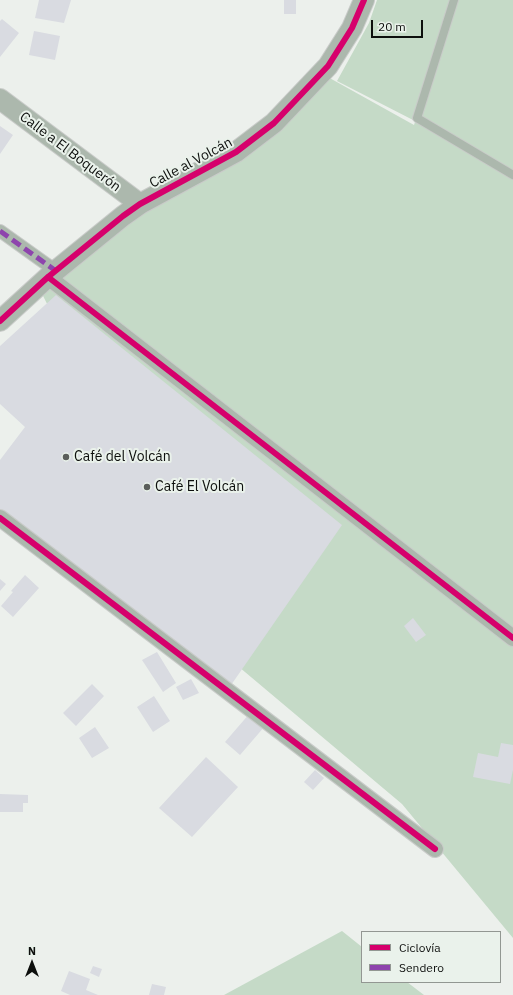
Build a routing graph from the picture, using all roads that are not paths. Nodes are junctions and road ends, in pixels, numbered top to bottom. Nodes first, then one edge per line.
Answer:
1 (364, 0) edge
2 (454, 0) edge
3 (0, 99) edge
4 (513, 175) edge
5 (140, 204) junction
6 (0, 231) edge
7 (52, 274) junction
8 (0, 321) edge
9 (0, 518) edge
10 (513, 638) edge
11 (435, 849) dead end

1 - 5 street, Calle al Volcán
2 - 4 lane
3 - 5 street, Calle a El Boquerón
5 - 7 street, Calle al Volcán
6 - 7 street
7 - 8 street, Calle al Volcán
7 - 10 street
9 - 11 street

